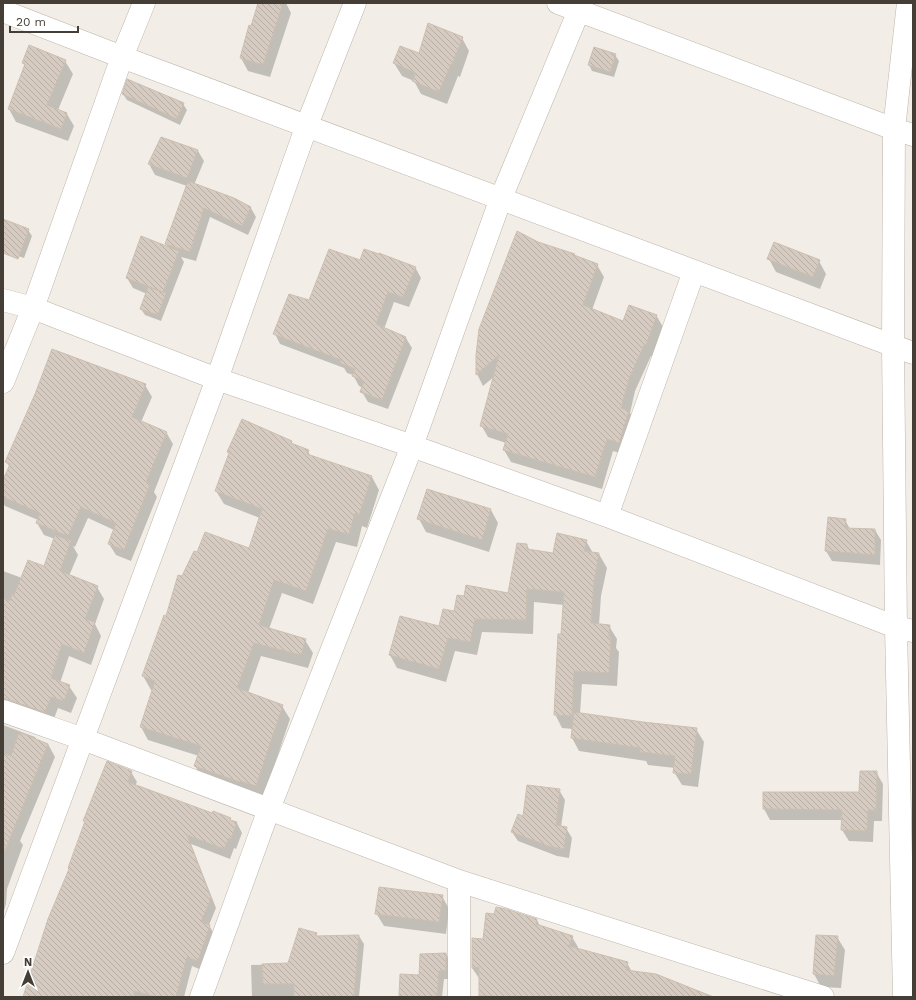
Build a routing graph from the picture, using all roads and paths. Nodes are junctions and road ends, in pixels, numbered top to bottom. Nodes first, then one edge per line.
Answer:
1 (144, 3) edge
2 (355, 3) edge
3 (558, 3) edge
4 (908, 3) edge
5 (581, 7) edge
6 (3, 11) edge
7 (122, 57) junction
8 (307, 125) junction
9 (904, 132) edge
10 (501, 198) junction
11 (694, 271) junction
12 (3, 300) edge
13 (33, 308) junction
14 (893, 346) junction
15 (913, 353) edge
16 (217, 379) junction
17 (3, 382) edge
18 (412, 446) junction
19 (607, 516) junction
20 (905, 629) edge
21 (3, 711) edge
22 (83, 739) junction
23 (269, 809) junction
24 (459, 881) junction
25 (3, 953) edge
26 (201, 997) edge
27 (459, 997) edge
28 (823, 997) edge
29 (904, 997) edge

1 - 7 street
2 - 8 street
3 - 5 street
4 - 9 street
5 - 9 street
5 - 10 street
6 - 7 street
7 - 8 street
7 - 13 street
8 - 10 street
8 - 16 street
9 - 14 street
10 - 11 street
10 - 18 street
11 - 14 street
11 - 19 street
12 - 13 street
13 - 16 street
13 - 17 street
14 - 15 street
14 - 20 street
16 - 18 street
16 - 22 street
18 - 19 street
18 - 23 street
19 - 20 street
20 - 29 street
21 - 22 street
22 - 23 street
22 - 25 street
23 - 24 street
23 - 26 street
24 - 27 street
24 - 28 street

